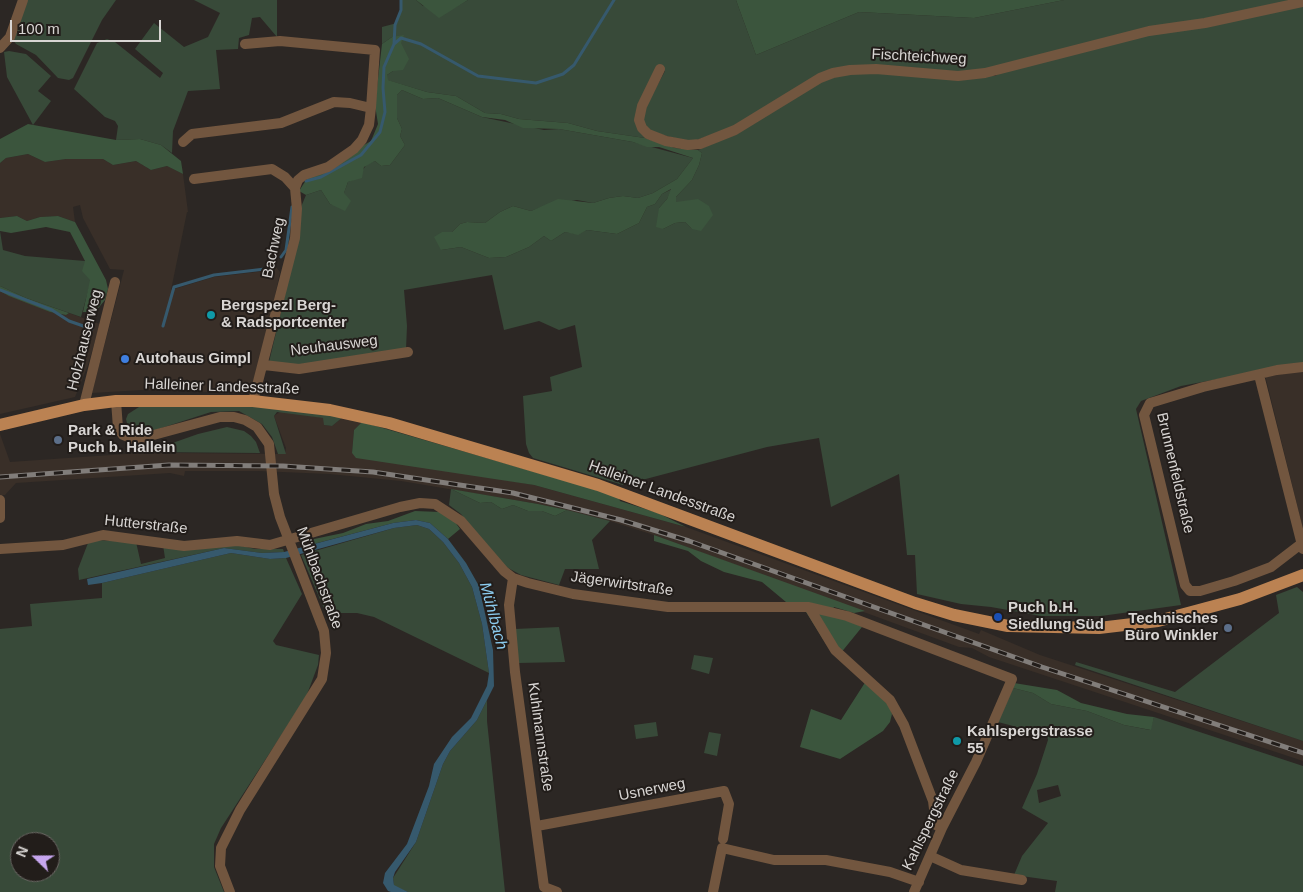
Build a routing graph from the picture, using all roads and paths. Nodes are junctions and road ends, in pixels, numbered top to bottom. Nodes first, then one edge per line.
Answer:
1 (23, 0) edge
2 (1303, 2) edge
3 (245, 44) dead end
4 (0, 48) edge
5 (660, 69) dead end
6 (371, 108) junction
7 (183, 142) dead end
8 (194, 179) dead end
9 (295, 188) junction
10 (115, 282) dead end
11 (408, 352) dead end
12 (264, 365) junction
13 (1303, 367) edge
14 (1259, 375) junction
15 (116, 401) junction
16 (254, 401) junction
17 (84, 405) junction
18 (0, 425) edge
19 (0, 500) edge
20 (0, 518) edge
21 (290, 544) junction
22 (1302, 547) edge
23 (0, 549) edge
24 (1303, 575) edge
25 (513, 578) junction
26 (809, 607) junction
27 (1012, 679) joint
28 (537, 826) junction
29 (942, 828) junction
30 (724, 838) dead end
31 (930, 856) junction
32 (1022, 880) dead end
33 (919, 882) junction
34 (541, 889) edge
35 (230, 892) edge
36 (557, 892) edge
37 (713, 892) edge
38 (914, 892) edge

1 - 4 street
2 - 5 street, Fischteichweg
3 - 6 street
6 - 7 street
6 - 9 street
8 - 9 street
9 - 12 street, Bachweg
10 - 17 street, Holzhauserweg
11 - 12 street, Neuhausweg
12 - 16 street, Bachweg
13 - 14 street
14 - 22 street, Brunnenfeldstraße
14 - 22 street, Brunnenfeldstraße
15 - 16 main road, Halleiner Landesstraße
15 - 17 main road, Halleiner Landesstraße
15 - 21 street, Mühlbachstraße
16 - 24 main road, Halleiner Landesstraße
17 - 18 main road, Halleiner Landesstraße
19 - 20 street
21 - 23 street, Hutterstraße
21 - 25 street, Jägerwirtstraße
21 - 35 street, Mühlbachstraße
25 - 26 street, Jägerwirtstraße
25 - 28 street, Kuhlmannstraße
26 - 27 street, Jägerwirtstraße
26 - 29 street
27 - 29 street, Kahlspergstraße
28 - 30 street, Usnerweg
28 - 34 street, Kuhlmannstraße
29 - 31 street, Kahlspergstraße
31 - 32 street
31 - 33 street, Kahlspergstraße
33 - 37 street
33 - 38 street, Kahlspergstraße
34 - 36 street, Kuhlmannstraße

